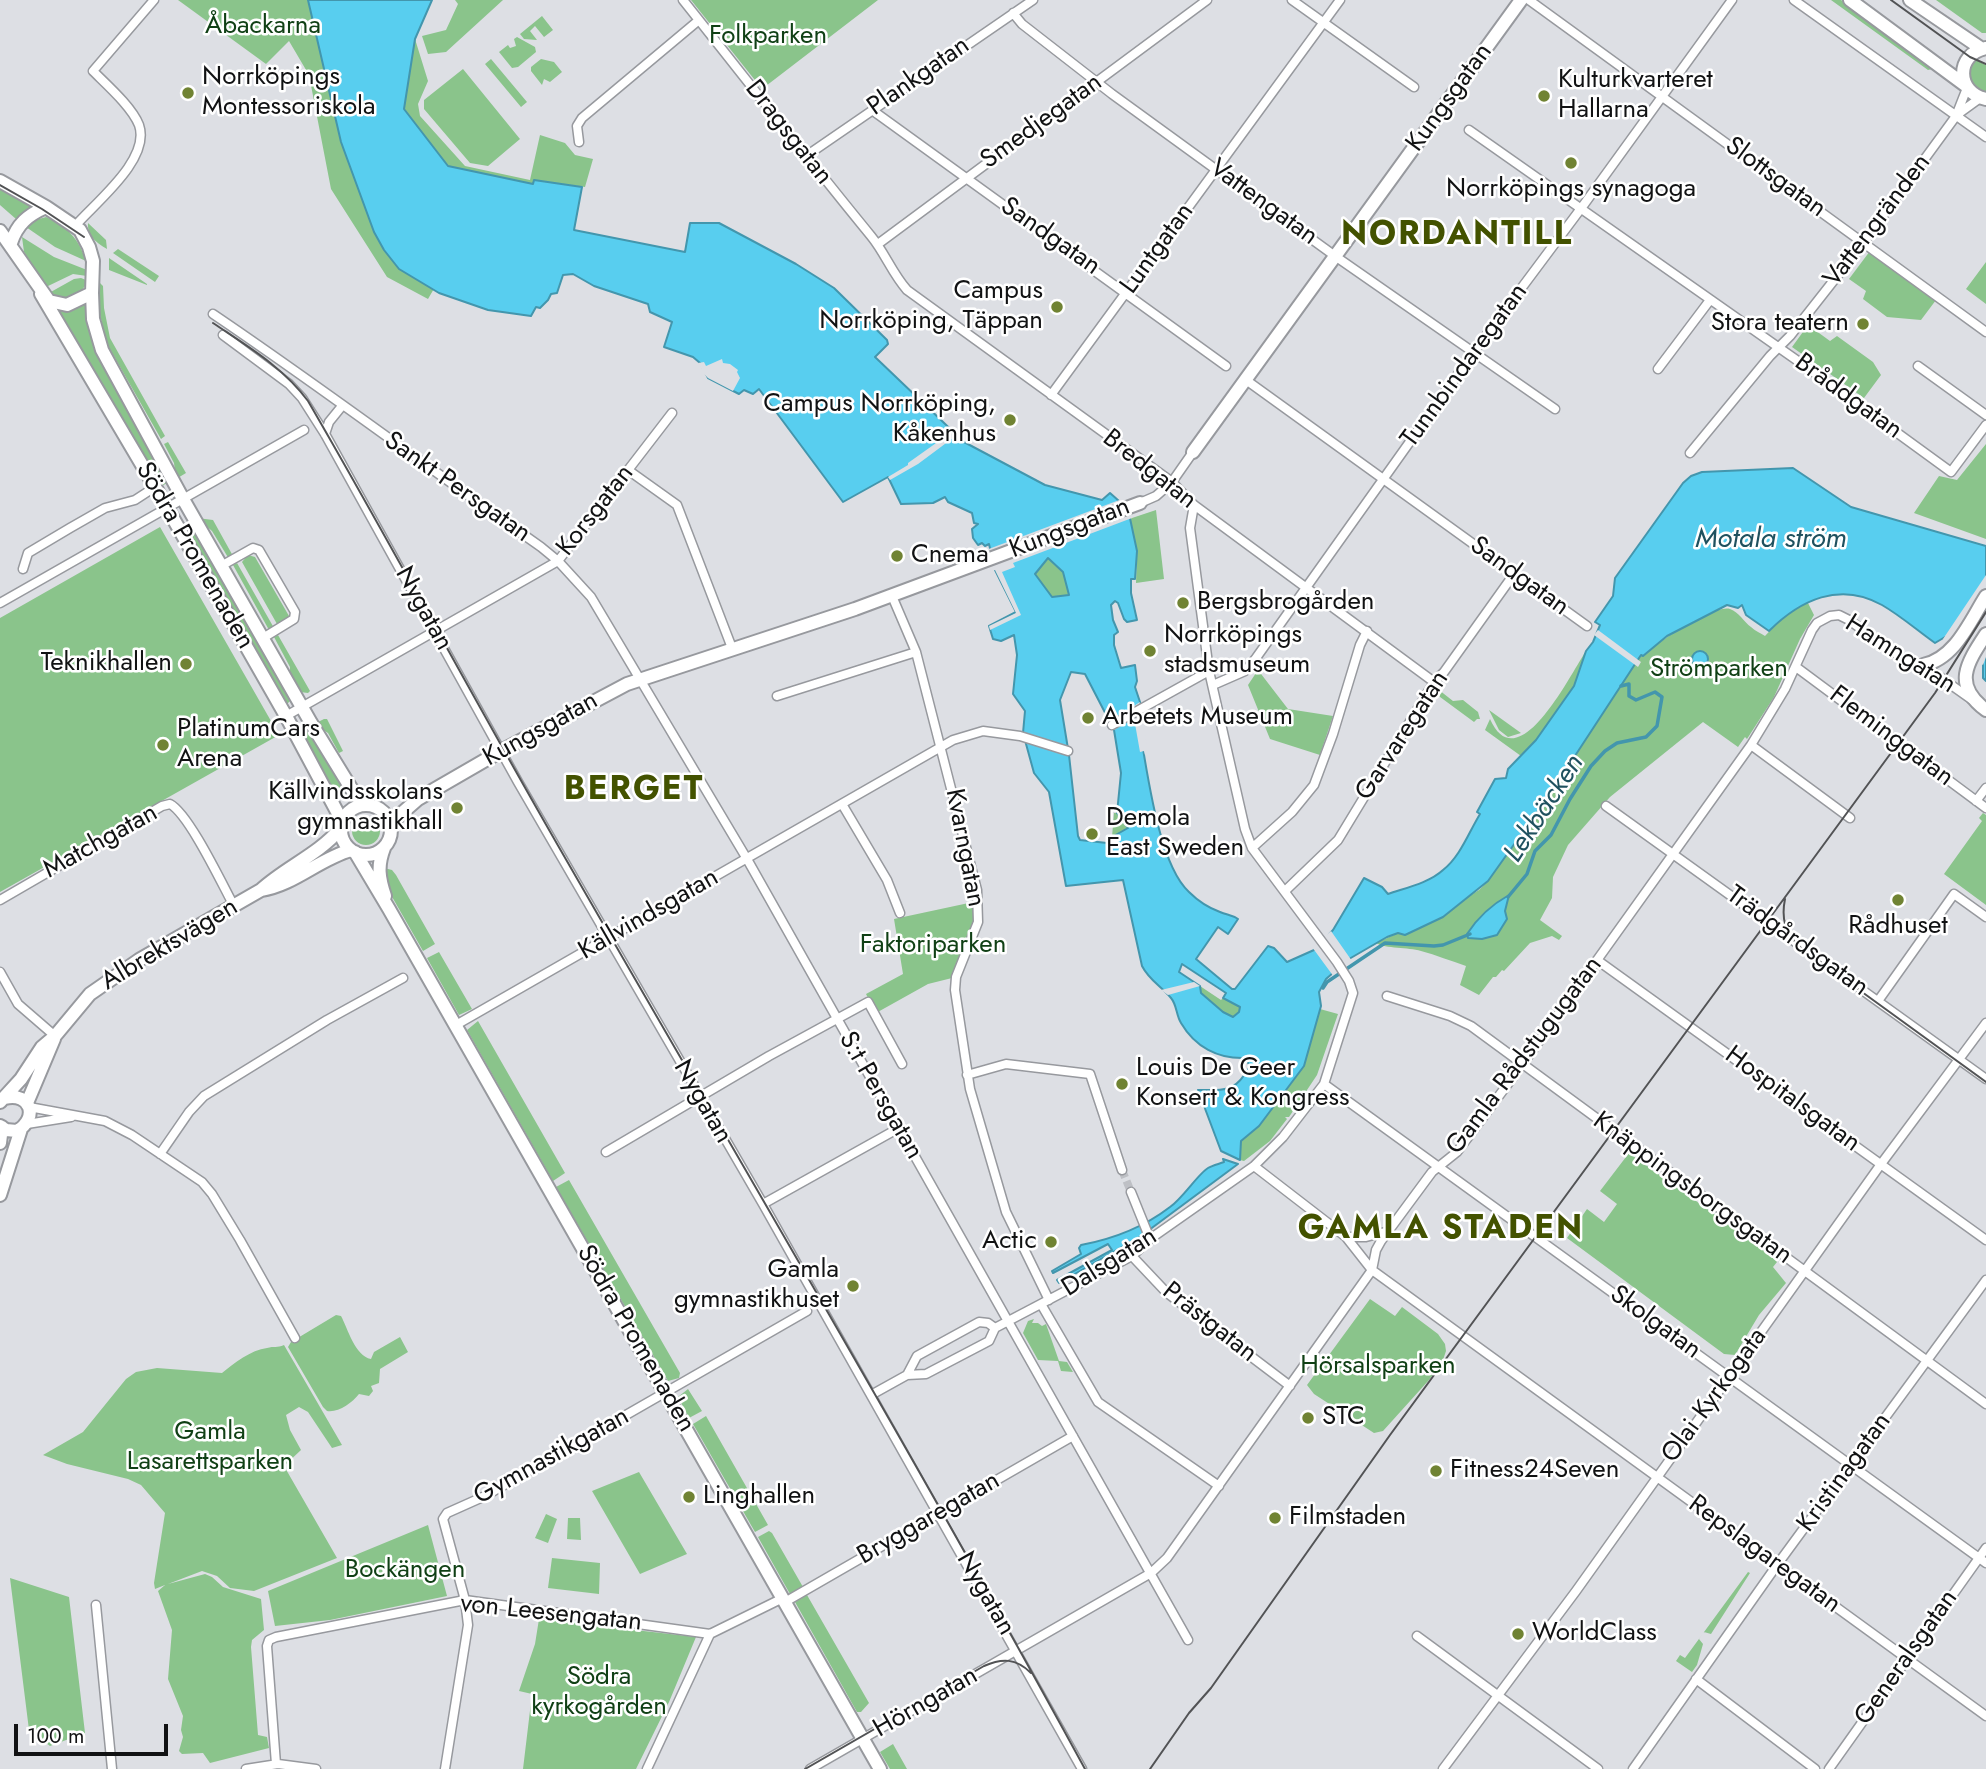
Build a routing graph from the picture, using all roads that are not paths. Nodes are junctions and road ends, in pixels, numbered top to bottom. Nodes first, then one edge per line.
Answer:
1 (154, 0) edge
2 (683, 0) edge
3 (1033, 0) edge
4 (1207, 0) edge
5 (1292, 0) edge
6 (1340, 0) edge
7 (1521, 0) edge
8 (1529, 0) edge
9 (1732, 0) edge
10 (1794, 0) edge
11 (1850, 0) edge
12 (1910, 0) edge
13 (1013, 13) junction
14 (699, 20) junction
15 (1324, 22) junction
16 (1984, 49) edge
17 (1097, 82) junction
18 (1413, 87) dead end
19 (1966, 87) junction
20 (1662, 97) junction
21 (1983, 98) edge
22 (872, 110) junction
23 (1956, 116) junction
24 (1469, 130) dead end
25 (1986, 137) edge
26 (579, 142) dead end
27 (806, 156) junction
28 (1216, 169) junction
29 (966, 178) junction
30 (0, 181) edge
31 (46, 207) junction
32 (1581, 209) junction
33 (76, 225) junction
34 (0, 231) edge
35 (1864, 242) junction
36 (10, 243) junction
37 (878, 244) junction
38 (1335, 256) junction
39 (1127, 292) junction
40 (92, 293) junction
41 (41, 294) junction
42 (1710, 300) junction
43 (213, 314) dead end
44 (1986, 332) edge
45 (223, 335) dead end
46 (1778, 348) junction
47 (1473, 353) junction
48 (1226, 366) dead end
49 (1918, 366) dead end
50 (1658, 369) dead end
51 (1246, 380) junction
52 (1051, 396) junction
53 (342, 406) junction
54 (1555, 409) dead end
55 (671, 413) dead end
56 (1986, 415) edge
57 (1986, 425) edge
58 (304, 430) dead end
59 (325, 434) junction
60 (1193, 452) joint
61 (1690, 453) dead end
62 (628, 470) junction
63 (1384, 479) junction
64 (1172, 482) junction
65 (155, 487) junction
66 (183, 499) junction
67 (1140, 503) joint
68 (1194, 505) junction
69 (167, 508) junction
70 (558, 561) junction
71 (221, 565) junction
72 (23, 569) dead end
73 (1514, 574) junction
74 (1307, 588) junction
75 (892, 596) junction
76 (1986, 596) edge
77 (0, 603) edge
78 (1587, 626) dead end
79 (435, 630) junction
80 (1367, 631) junction
81 (1986, 634) edge
82 (263, 638) junction
83 (732, 648) junction
84 (916, 652) junction
85 (1923, 665) junction
86 (1796, 667) junction
87 (1209, 671) junction
88 (641, 678) junction
89 (1434, 682) junction
90 (1213, 685) junction
91 (777, 696) dead end
92 (1973, 701) junction
93 (302, 706) junction
94 (1986, 710) edge
95 (286, 716) junction
96 (1112, 725) dead end
97 (1751, 745) junction
98 (941, 746) junction
99 (501, 751) junction
100 (1068, 751) dead end
101 (1986, 788) edge
102 (418, 799) junction
103 (1976, 801) junction
104 (842, 804) junction
105 (364, 805) junction
106 (1606, 806) dead end
107 (1986, 808) edge
108 (382, 811) junction
109 (1850, 818) dead end
110 (341, 825) junction
111 (391, 827) junction
112 (384, 848) junction
113 (1252, 848) junction
114 (353, 851) junction
115 (1673, 853) junction
116 (747, 859) junction
117 (261, 890) junction
118 (1284, 891) junction
119 (0, 900) edge
120 (234, 906) junction
121 (390, 909) junction
122 (900, 913) dead end
123 (1986, 917) edge
124 (608, 939) junction
125 (1597, 960) junction
126 (0, 972) edge
127 (403, 978) dead end
128 (1387, 996) dead end
129 (1878, 1001) junction
130 (837, 1019) junction
131 (1986, 1023) edge
132 (456, 1025) junction
133 (55, 1035) junction
134 (1958, 1059) junction
135 (902, 1064) dead end
136 (1522, 1065) junction
137 (967, 1075) junction
138 (1986, 1079) edge
139 (1324, 1084) junction
140 (699, 1098) junction
141 (2, 1100) edge
142 (28, 1105) junction
143 (77, 1115) junction
144 (24, 1126) junction
145 (1, 1127) edge
146 (899, 1128) junction
147 (0, 1143) edge
148 (606, 1152) dead end
149 (160, 1153) junction
150 (1881, 1164) junction
151 (1254, 1166) junction
152 (1440, 1166) junction
153 (1122, 1170) tunnel mouth
154 (1131, 1192) tunnel mouth
155 (0, 1195) edge
156 (763, 1204) junction
157 (1147, 1231) junction
158 (1389, 1231) junction
159 (1346, 1237) junction
160 (1986, 1240) edge
161 (1132, 1256) junction
162 (1373, 1270) junction
163 (1805, 1271) junction
164 (1986, 1280) edge
165 (1045, 1302) junction
166 (807, 1311) dead end
167 (1006, 1322) junction
168 (995, 1328) junction
169 (295, 1338) dead end
170 (1927, 1361) junction
171 (907, 1375) junction
172 (1729, 1376) junction
173 (1290, 1386) junction
174 (665, 1393) junction
175 (871, 1395) junction
176 (1986, 1404) edge
177 (1073, 1436) junction
178 (1851, 1465) junction
179 (1657, 1477) junction
180 (1219, 1486) junction
181 (939, 1513) junction
182 (1986, 1548) edge
183 (1982, 1560) edge
184 (1777, 1564) junction
185 (1151, 1573) junction
186 (465, 1600) junction
187 (784, 1600) junction
188 (96, 1605) dead end
189 (710, 1633) junction
190 (1418, 1636) dead end
191 (1188, 1640) dead end
192 (1018, 1651) junction
193 (1907, 1658) junction
194 (1696, 1679) junction
195 (1497, 1695) junction
196 (1986, 1716) edge
197 (863, 1739) junction
198 (276, 1764) junction
199 (112, 1769) edge
200 (246, 1769) edge
201 (316, 1769) edge
202 (445, 1769) edge
203 (647, 1769) edge
204 (810, 1769) edge
205 (880, 1769) edge
206 (1083, 1769) edge
207 (1443, 1769) edge
208 (1598, 1769) edge
209 (1633, 1769) edge
210 (1815, 1769) edge
211 (1829, 1769) edge

1 - 33 street
2 - 14 street, Dragsgatan
3 - 13 street, Plankgatan
4 - 17 street, Smedjegatan
5 - 15 street
6 - 15 street, Luntgatan
7 - 38 main road, Kungsgatan
8 - 20 street, Slottsgatan
9 - 20 street, Tunnbindaregatan
10 - 23 street
11 - 19 main road
12 - 16 main road
13 - 17 street, Vattengatan
13 - 22 street, Plankgatan
14 - 26 street
14 - 27 street, Dragsgatan
15 - 18 street
15 - 28 street, Luntgatan
16 - 19 main road
17 - 28 street, Vattengatan
17 - 29 street, Smedjegatan
19 - 21 main road
19 - 23 street, Vattengränden
20 - 32 street, Tunnbindaregatan
20 - 35 street, Slottsgatan
21 - 23 street, Vattengränden
22 - 27 street, Plankgatan
22 - 29 street, Sandgatan
23 - 25 street
23 - 35 street, Vattengränden
24 - 32 street, Bråddgatan
27 - 37 street, Dragsgatan
28 - 38 street, Vattengatan
28 - 39 street, Luntgatan
29 - 37 street, Smedjegatan
29 - 39 street, Sandgatan
30 - 31 main road
31 - 33 main road
31 - 36 main road
32 - 42 street, Bråddgatan
32 - 47 street, Tunnbindaregatan
33 - 40 main road
34 - 36 main road
35 - 44 street, Slottsgatan
35 - 46 street, Vattengränden
36 - 41 main road
37 - 52 street, Bredgatan
38 - 47 street, Vattengatan
38 - 51 main road, Kungsgatan
39 - 48 street, Sandgatan
39 - 52 street, Luntgatan
40 - 41 main road
40 - 66 main road, Södra Promenaden
41 - 65 main road, Södra Promenaden
42 - 46 street, Bråddgatan
42 - 50 street
43 - 53 street
45 - 59 street
46 - 57 street, Bråddgatan
46 - 61 street, Vattengränden
47 - 54 street, Vattengatan
47 - 63 street, Tunnbindaregatan
49 - 56 street
51 - 60 main road, Kungsgatan
51 - 63 street, Sandgatan
52 - 64 street, Bredgatan
53 - 59 street
53 - 70 street, Sankt Persgatan
55 - 62 street, Korsgatan
58 - 66 street
59 - 79 street, Nygatan
60 - 64 street, Kungsgatan
62 - 70 street, Korsgatan
62 - 83 street
63 - 73 street, Sandgatan
63 - 74 street, Tunnbindaregatan
64 - 67 street, Kungsgatan
64 - 68 street, Bredgatan
65 - 69 main road, Södra Promenaden
65 - 72 street
66 - 69 street
66 - 71 main road, Södra Promenaden
67 - 75 main road, Kungsgatan
68 - 74 street, Bredgatan
68 - 87 street
69 - 77 street
69 - 95 main road, Södra Promenaden
70 - 79 street, Korsgatan
70 - 88 street, S:t Persgatan
71 - 82 main road, Södra Promenaden
71 - 82 street, Södra Promenaden
73 - 78 street, Sandgatan
73 - 89 street, Garvaregatan
74 - 80 street, Bredgatan
74 - 90 street, Tunnbindaregatan
75 - 83 main road, Kungsgatan
75 - 84 street, Kvarngatan
76 - 85 main road
79 - 93 street, Korsgatan
79 - 99 street, Nygatan
80 - 89 street, Bredgatan
80 - 113 street
81 - 92 main road
82 - 93 main road, Södra Promenaden
83 - 88 main road, Kungsgatan
84 - 91 street
84 - 98 street, Kvarngatan
85 - 86 street, Hamngatan
85 - 92 street, Hamngatan
86 - 97 street, Gamla Rådstugugatan
86 - 103 street, Fleminggatan
87 - 90 street
87 - 96 street
88 - 99 main road, Kungsgatan
88 - 116 street, S:t Persgatan
89 - 118 street, Garvaregatan
90 - 113 street
92 - 94 main road, Hamngatan
93 - 95 street, Korsgatan
93 - 105 main road, Södra Promenaden
95 - 110 main road, Södra Promenaden
97 - 109 street
97 - 115 street, Gamla Rådstugugatan
98 - 100 street, Källvindsgatan
98 - 104 street, Källvindsgatan
98 - 137 street, Kvarngatan
99 - 102 main road, Kungsgatan
99 - 124 street, Nygatan
101 - 103 street
102 - 108 main road, Kungsgatan
102 - 111 main road, Kungsgatan
103 - 107 street, Fleminggatan
104 - 116 street, Källvindsgatan
104 - 122 street
105 - 108 main road
105 - 110 main road
106 - 115 street, Trädgårdsgatan
108 - 111 main road
110 - 114 main road
110 - 117 main road, Albrektsvägen
111 - 112 main road
112 - 114 main road
112 - 121 main road, Södra Promenaden
113 - 118 street
114 - 117 main road, Albrektsvägen
114 - 121 main road, Södra Promenaden
115 - 125 street, Gamla Rådstugugatan
115 - 129 street, Trädgårdsgatan
116 - 124 street, Källvindsgatan
116 - 130 street, S:t Persgatan
117 - 120 main road, Albrektsvägen
118 - 139 street
119 - 120 street, Matchgatan
120 - 133 main road, Albrektsvägen
121 - 132 main road, Södra Promenaden
123 - 129 street
124 - 132 street, Källvindsgatan
124 - 140 street, Nygatan
125 - 136 street, Gamla Rådstugugatan
125 - 150 street, Hospitalsgatan
126 - 133 street
127 - 149 street
128 - 136 street, Knäppingsborgsgatan
129 - 134 street, Trädgårdsgatan
130 - 135 street
130 - 140 street
130 - 146 street, S:t Persgatan
131 - 134 street, Olai Kyrkogata
132 - 174 main road, Södra Promenaden
133 - 141 main road, Albrektsvägen
133 - 142 main road, Albrektsvägen
134 - 138 street, Trädgårdsgatan
134 - 150 street, Olai Kyrkogata
136 - 152 street, Gamla Rådstugugatan
136 - 163 street, Knäppingsborgsgatan
137 - 153 street
137 - 165 street, Kvarngatan
139 - 151 street, Dalsgatan
139 - 152 street, Skolgatan
140 - 148 street
140 - 156 street, Nygatan
141 - 142 main road
142 - 143 street
142 - 144 main road, Albrektsvägen
143 - 144 street
143 - 149 street
144 - 145 main road
144 - 155 main road
145 - 147 main road
146 - 156 street
146 - 167 street, S:t Persgatan
149 - 169 street
150 - 160 street, Hospitalsgatan
150 - 163 street, Olai Kyrkogata
151 - 157 street, Dalsgatan
151 - 159 street, Repslagaregatan
152 - 158 street, Gamla Rådstugugatan
152 - 172 street, Skolgatan
154 - 157 street
156 - 175 street, Nygatan
157 - 161 street, Dalsgatan
158 - 159 street
158 - 162 street, Gamla Rådstugugatan
159 - 162 street, Repslagaregatan
161 - 165 street, Dalsgatan
161 - 173 street, Prästgatan
162 - 173 street, Gamla Rådstugugatan
162 - 179 street, Repslagaregatan
163 - 170 street, Knäppingsborgsgatan
163 - 172 street, Olai Kyrkogata
164 - 170 street, Kristinagatan
165 - 167 street, Dalsgatan
165 - 180 street, Kvarngatan
166 - 174 street, Gymnastikgatan
167 - 168 street, Dalsgatan
167 - 177 street, S:t Persgatan
168 - 171 street, Dalsgatan
168 - 171 street, Dalsgatan
170 - 176 street, Knäppingsborgsgatan
170 - 178 street, Kristinagatan
171 - 175 street, Dalsgatan
172 - 178 street, Skolgatan
172 - 179 street, Olai Kyrkogata
173 - 180 street, Gamla Rådstugugatan
174 - 186 street, Gymnastikgatan
174 - 187 main road, Södra Promenaden
175 - 181 street, Nygatan
177 - 181 street, Bryggaregatan
177 - 185 street, S:t Persgatan
178 - 183 street, Skolgatan
178 - 184 street, Kristinagatan
179 - 184 street, Repslagaregatan
179 - 195 street, Olai Kyrkogata
180 - 185 street, Gamla Rådstugugatan
181 - 187 street, Bryggaregatan
181 - 192 street, Nygatan
182 - 183 street, Generalsgatan
183 - 193 street, Generalsgatan
184 - 193 street, Repslagaregatan
184 - 194 street, Kristinagatan
185 - 191 street, S:t Persgatan
185 - 192 street, Hörngatan
186 - 189 street, von Leesengatan
186 - 198 street, von Leesengatan
186 - 202 street
187 - 189 street, Bryggaregatan
187 - 197 main road, Södra Promenaden
188 - 199 street
189 - 203 street
190 - 195 street
192 - 197 street, Hörngatan
192 - 206 street, Nygatan
193 - 196 street, Repslagaregatan
193 - 211 street, Generalsgatan
194 - 209 street, Kristinagatan
194 - 210 street
195 - 207 street, Olai Kyrkogata
195 - 208 street
197 - 204 street, Hörngatan
197 - 205 main road, Södra Promenaden
198 - 200 street
198 - 201 street

